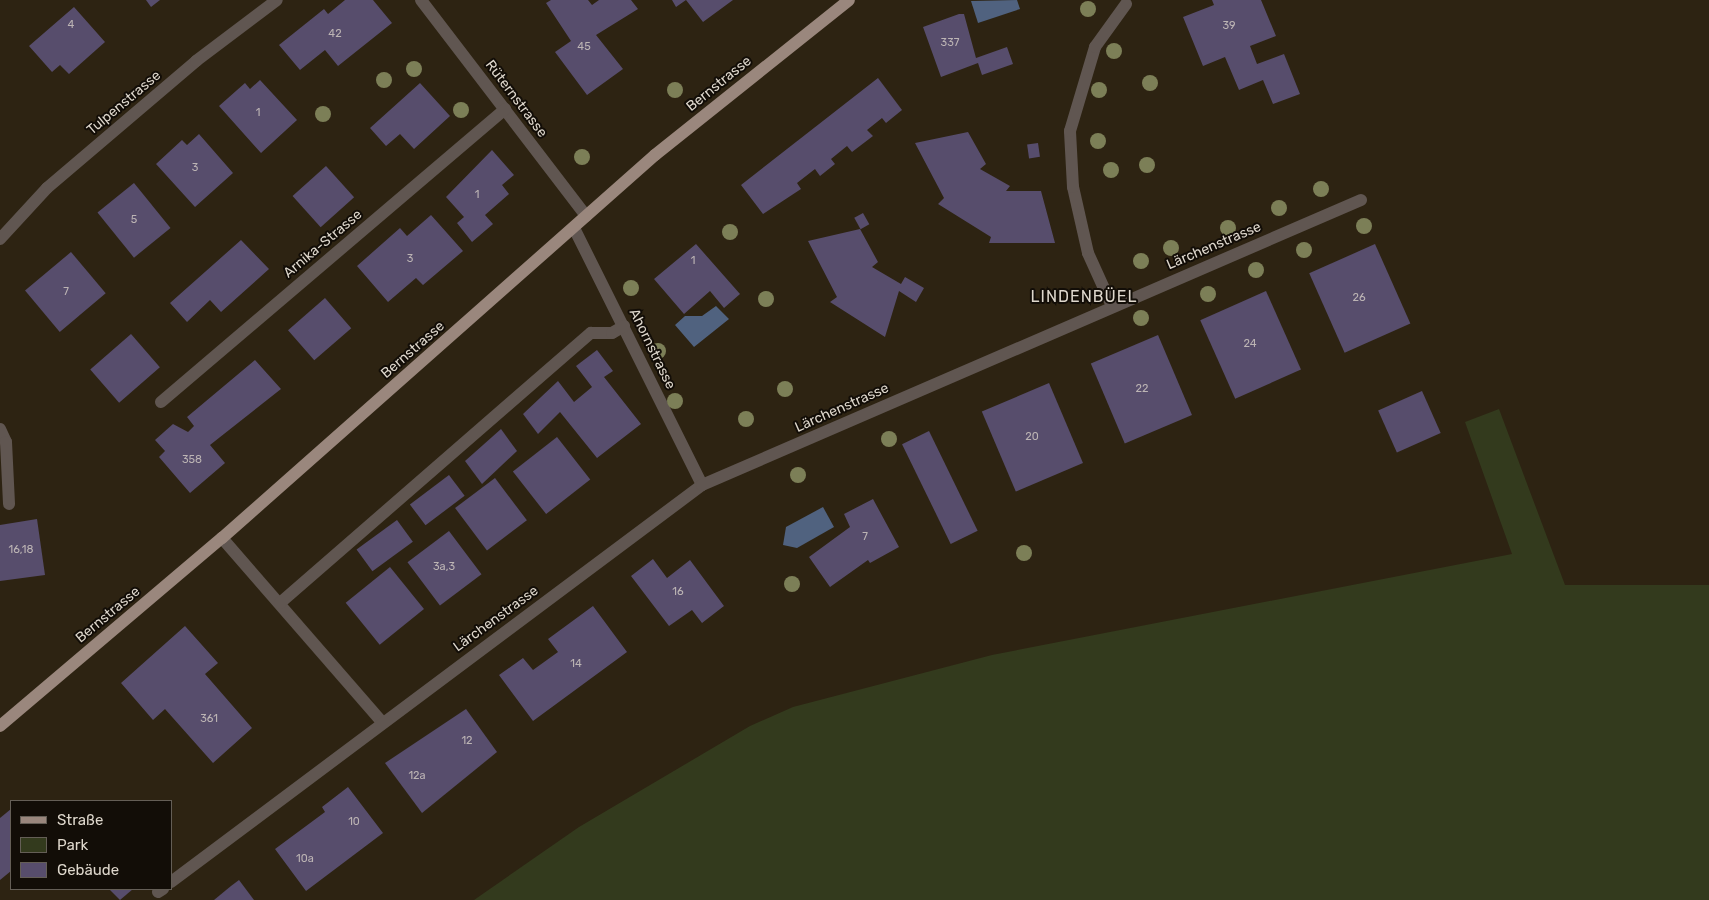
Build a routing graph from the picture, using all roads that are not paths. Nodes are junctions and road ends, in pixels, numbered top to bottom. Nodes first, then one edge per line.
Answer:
1 (277, 0) edge
2 (421, 0) edge
3 (849, 0) edge
4 (1126, 4) dead end
5 (506, 110) junction
6 (1361, 200) dead end
7 (586, 216) junction
8 (574, 228) junction
9 (0, 239) edge
10 (1112, 306) junction
11 (624, 326) junction
12 (161, 402) dead end
13 (1, 434) edge
14 (702, 485) junction
15 (10, 504) dead end
16 (222, 538) junction
17 (280, 604) junction
18 (381, 721) junction
19 (0, 726) edge
20 (172, 881) edge

1 - 9 street, Tulpenstrasse
2 - 5 street, Rüternstrasse
3 - 7 main road, Bernstrasse
4 - 10 street
5 - 7 street, Rüternstrasse
5 - 12 street, Arnika-Strasse
6 - 10 street, Lärchenstrasse
7 - 8 main road, Bernstrasse
8 - 11 street, Ahornstrasse
8 - 16 main road, Bernstrasse
10 - 14 street, Lärchenstrasse
11 - 14 street, Ahornstrasse
11 - 17 street
13 - 15 street
14 - 18 street, Lärchenstrasse
16 - 17 street
16 - 19 main road, Bernstrasse
17 - 18 street
18 - 20 street, Lärchenstrasse

